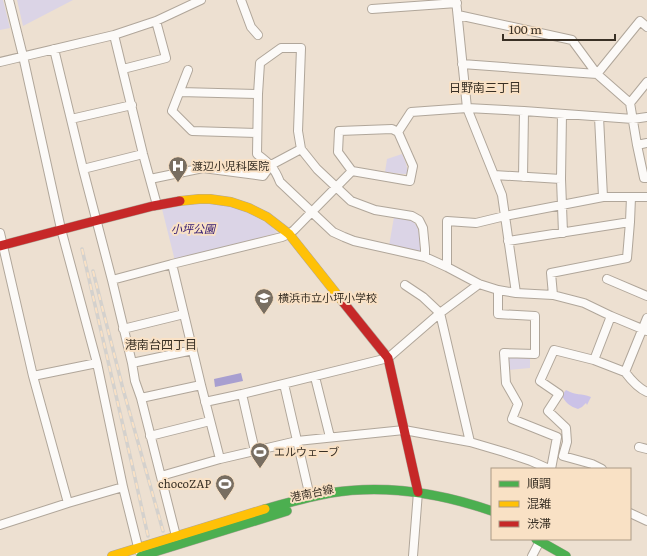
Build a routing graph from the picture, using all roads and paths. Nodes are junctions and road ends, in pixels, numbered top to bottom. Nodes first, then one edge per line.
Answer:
1 (9, 0) edge
2 (201, 0) edge
3 (242, 0) edge
4 (456, 1) edge
5 (372, 9) dead end
6 (458, 15) junction
7 (156, 21) junction
8 (647, 27) edge
9 (114, 35) junction
10 (258, 35) dead end
11 (54, 49) junction
12 (23, 56) junction
13 (0, 62) edge
14 (462, 64) junction
15 (123, 69) junction
16 (188, 70) dead end
17 (597, 74) junction
18 (647, 82) edge
19 (180, 92) junction
20 (258, 94) junction
21 (630, 104) junction
22 (132, 105) junction
23 (467, 108) junction
24 (524, 111) junction
25 (562, 114) junction
26 (598, 117) junction
27 (647, 117) edge
28 (71, 119) junction
29 (633, 119) junction
30 (398, 132) junction
31 (257, 133) junction
32 (647, 143) edge
33 (636, 145) junction
34 (301, 149) junction
35 (143, 154) junction
36 (271, 165) junction
37 (83, 169) junction
38 (352, 171) junction
39 (494, 175) junction
40 (523, 177) junction
41 (647, 178) edge
42 (150, 179) junction
43 (561, 179) junction
44 (336, 187) junction
45 (631, 197) junction
46 (647, 197) edge
47 (603, 198) junction
48 (561, 205) junction
49 (157, 206) junction
50 (312, 212) junction
51 (505, 216) junction
52 (96, 221) junction
53 (630, 222) junction
54 (61, 229) junction
55 (563, 232) junction
56 (0, 233) edge
57 (289, 234) junction
58 (508, 241) junction
59 (1, 245) edge
60 (425, 257) junction
61 (172, 264) junction
62 (447, 267) junction
63 (607, 279) dead end
64 (112, 280) junction
65 (405, 284) dead end
66 (479, 284) junction
67 (498, 290) junction
68 (516, 293) junction
69 (553, 295) junction
70 (647, 296) edge
71 (440, 313) junction
72 (184, 314) junction
73 (610, 316) junction
74 (647, 318) edge
75 (123, 329) junction
76 (645, 330) edge
77 (193, 350) junction
78 (388, 358) junction
79 (594, 360) junction
80 (97, 363) junction
81 (132, 363) junction
82 (625, 372) junction
83 (34, 376) junction
84 (315, 377) junction
85 (284, 384) junction
86 (201, 385) junction
87 (647, 392) edge
88 (242, 394) junction
89 (141, 398) junction
90 (206, 402) junction
91 (210, 421) junction
92 (404, 430) junction
93 (150, 436) junction
94 (330, 437) junction
95 (297, 441) junction
96 (470, 442) junction
97 (255, 451) junction
98 (220, 459) junction
99 (548, 468) edge
100 (550, 468) edge
101 (600, 468) edge
102 (161, 476) junction
103 (123, 487) junction
104 (417, 496) junction
105 (310, 497) junction
106 (68, 504) junction
107 (491, 511) edge
108 (631, 513) edge
109 (491, 518) edge
110 (647, 521) edge
111 (0, 525) edge
112 (539, 540) edge
113 (552, 540) edge
114 (177, 541) junction
115 (140, 553) edge
116 (112, 556) edge
117 (413, 556) edge
118 (532, 556) edge
119 (566, 556) edge
120 (577, 556) edge

1 - 12 street
2 - 7 street
3 - 10 street
4 - 5 street
4 - 6 street
6 - 14 street
6 - 17 street
7 - 9 street
7 - 15 street
8 - 17 street
9 - 11 street
9 - 15 street
11 - 12 street
11 - 28 street
12 - 13 street
12 - 54 street
14 - 17 street
14 - 23 street
15 - 22 street
16 - 19 street
17 - 21 street
18 - 21 street
19 - 20 street
19 - 31 street
20 - 31 street
20 - 34 street
21 - 29 street
22 - 28 street
22 - 35 street
23 - 24 street
23 - 30 street
23 - 39 street
24 - 25 street
24 - 40 street
25 - 26 street
25 - 43 street
26 - 29 street
26 - 47 street
27 - 29 street
28 - 37 street
29 - 33 street
30 - 38 street
30 - 38 street
31 - 36 street
32 - 33 street
33 - 41 street
34 - 36 street
34 - 44 street
35 - 37 street
35 - 42 street
36 - 42 street
36 - 50 street
37 - 52 street
38 - 44 street
39 - 40 street
39 - 51 street
40 - 43 street
42 - 49 street
43 - 48 street
44 - 50 street
44 - 60 street
45 - 46 street
45 - 47 street
45 - 53 street
47 - 48 street
48 - 51 street
48 - 55 street
49 - 52 street
49 - 57 street
50 - 57 street
50 - 60 street
51 - 58 street
51 - 62 street
52 - 54 street
52 - 64 street
53 - 55 street
53 - 69 street
54 - 59 street
54 - 80 street
55 - 58 street
56 - 59 street
57 - 61 street
57 - 78 street
58 - 68 street
59 - 83 street
60 - 62 street
61 - 64 street
61 - 72 street
62 - 66 street
63 - 70 street
64 - 75 street
65 - 71 street
66 - 67 street
66 - 71 street
67 - 68 street
67 - 100 street
68 - 69 street
69 - 73 street
71 - 78 street
71 - 96 street
72 - 75 street
72 - 77 street
73 - 76 street
73 - 79 street
74 - 76 street
75 - 81 street
76 - 82 street
77 - 81 street
77 - 86 street
78 - 84 street
78 - 92 street
79 - 82 street
79 - 101 street
80 - 83 street
80 - 103 street
81 - 89 street
82 - 87 street
83 - 106 street
84 - 85 street
84 - 94 street
85 - 88 street
85 - 95 street
86 - 89 street
86 - 90 street
88 - 90 street
88 - 97 street
89 - 93 street
90 - 91 street
91 - 93 street
91 - 98 street
92 - 94 street
92 - 96 street
92 - 104 street
93 - 102 street
94 - 95 street
95 - 97 street
95 - 105 street
96 - 99 street
97 - 98 street
98 - 102 street
102 - 114 street
103 - 106 street
103 - 115 street
104 - 105 street, 港南台線
104 - 107 street
104 - 109 street, 港南台線
104 - 114 street, 港南台線
104 - 117 street
105 - 114 street, 港南台線
106 - 111 street
108 - 110 street
112 - 118 street
112 - 119 street
113 - 120 street
114 - 115 street, 港南台線
115 - 116 street, 港南台線

